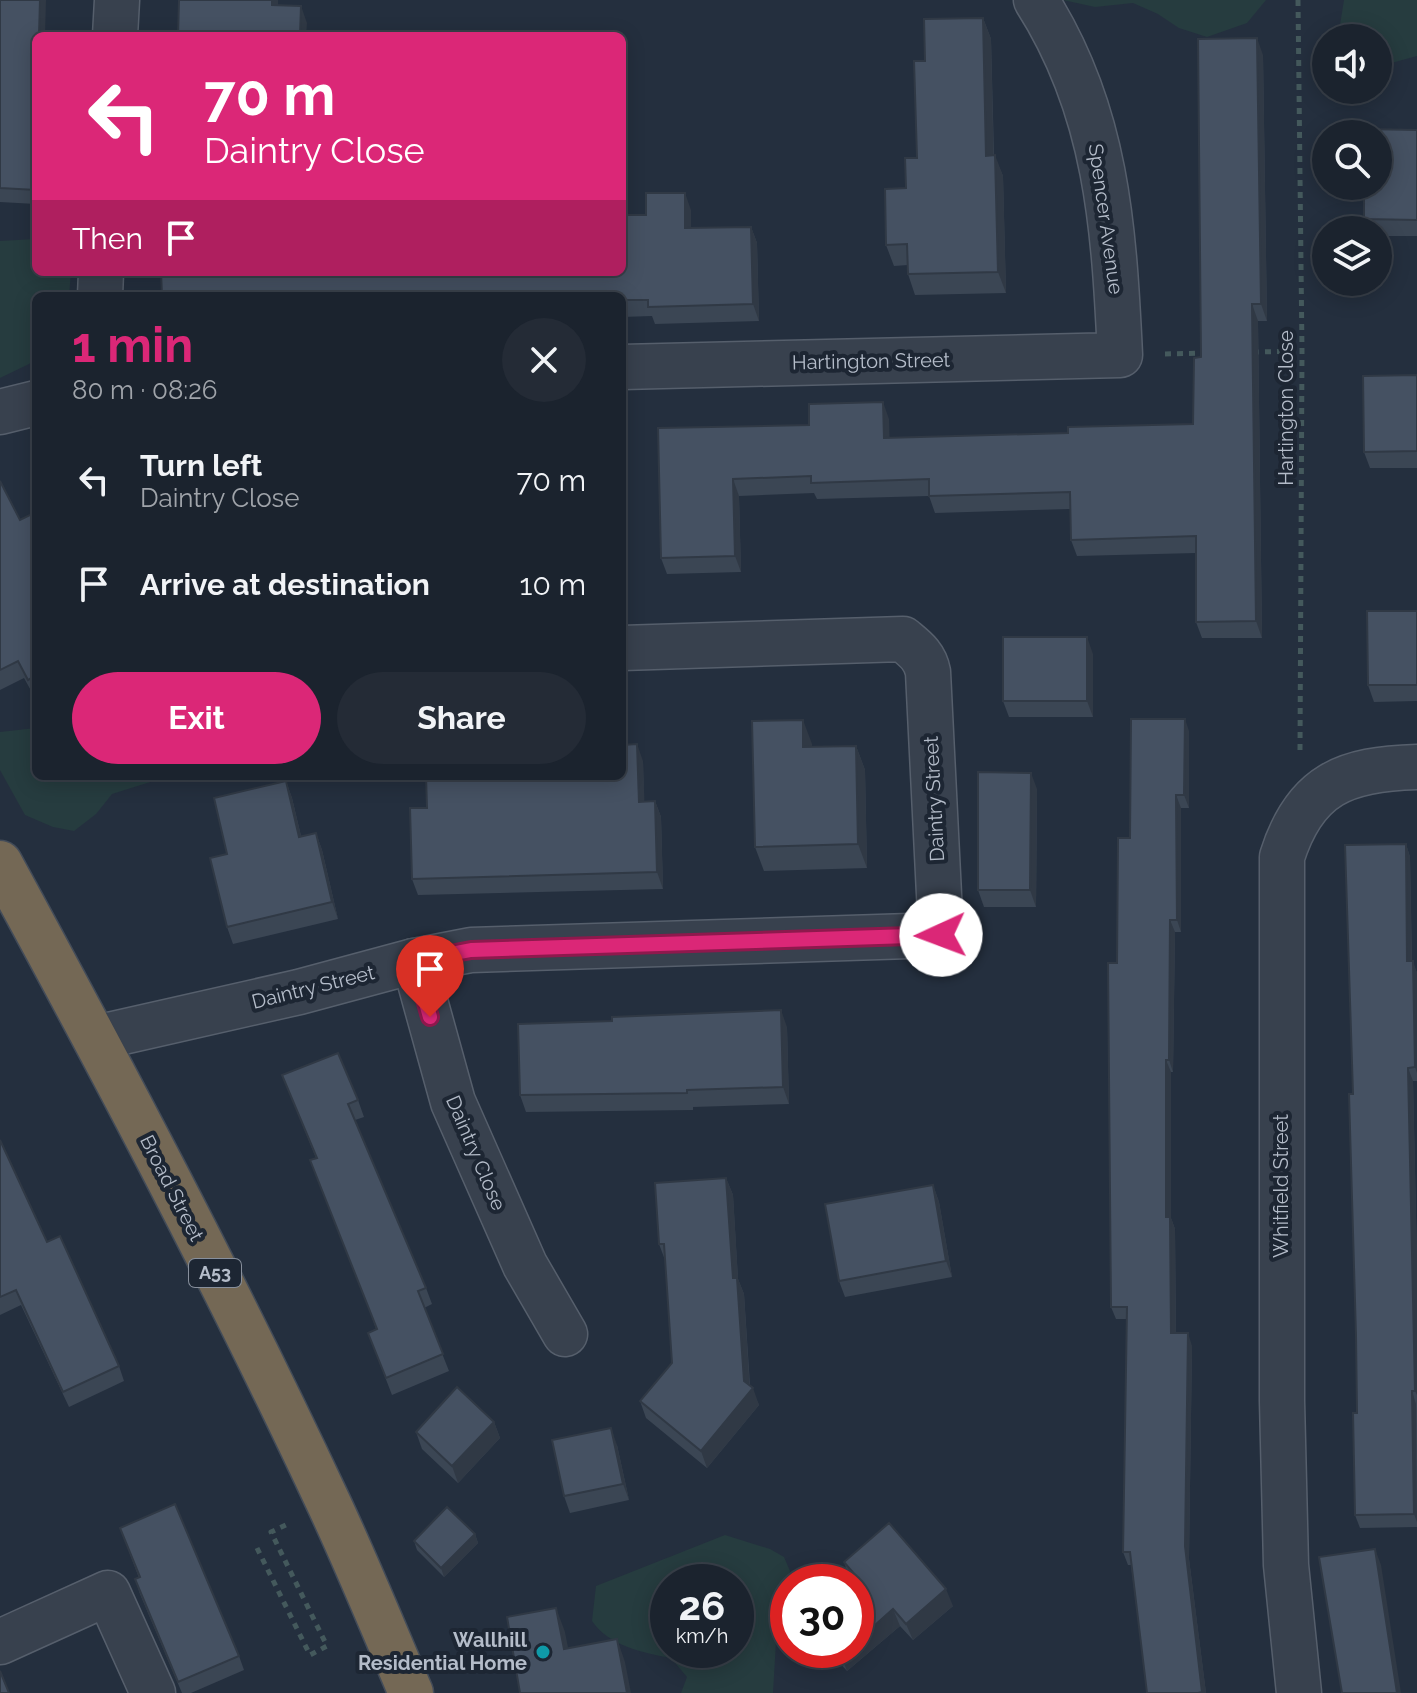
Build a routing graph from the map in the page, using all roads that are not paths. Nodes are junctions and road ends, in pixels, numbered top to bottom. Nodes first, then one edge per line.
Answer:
1 (117, 0) edge
2 (1039, 5) edge
3 (115, 32) edge
4 (1120, 355) joint
5 (626, 367) edge
6 (32, 404) edge
7 (0, 412) edge
8 (626, 648) edge
9 (1417, 767) edge
10 (0, 863) edge
11 (414, 961) junction
12 (96, 1038) junction
13 (565, 1334) dead end
14 (0, 1642) edge
15 (153, 1693) edge
16 (411, 1693) edge
17 (1299, 1693) edge

1 - 3 street
2 - 4 street, Spencer Avenue
4 - 5 street, Hartington Street
6 - 7 street
8 - 11 street, Daintry Street
9 - 17 street, Whitfield Street
10 - 12 highway, Broad Street / A53
11 - 12 street, Daintry Street
11 - 13 street, Daintry Close
12 - 16 highway, Broad Street / A53
14 - 15 street

